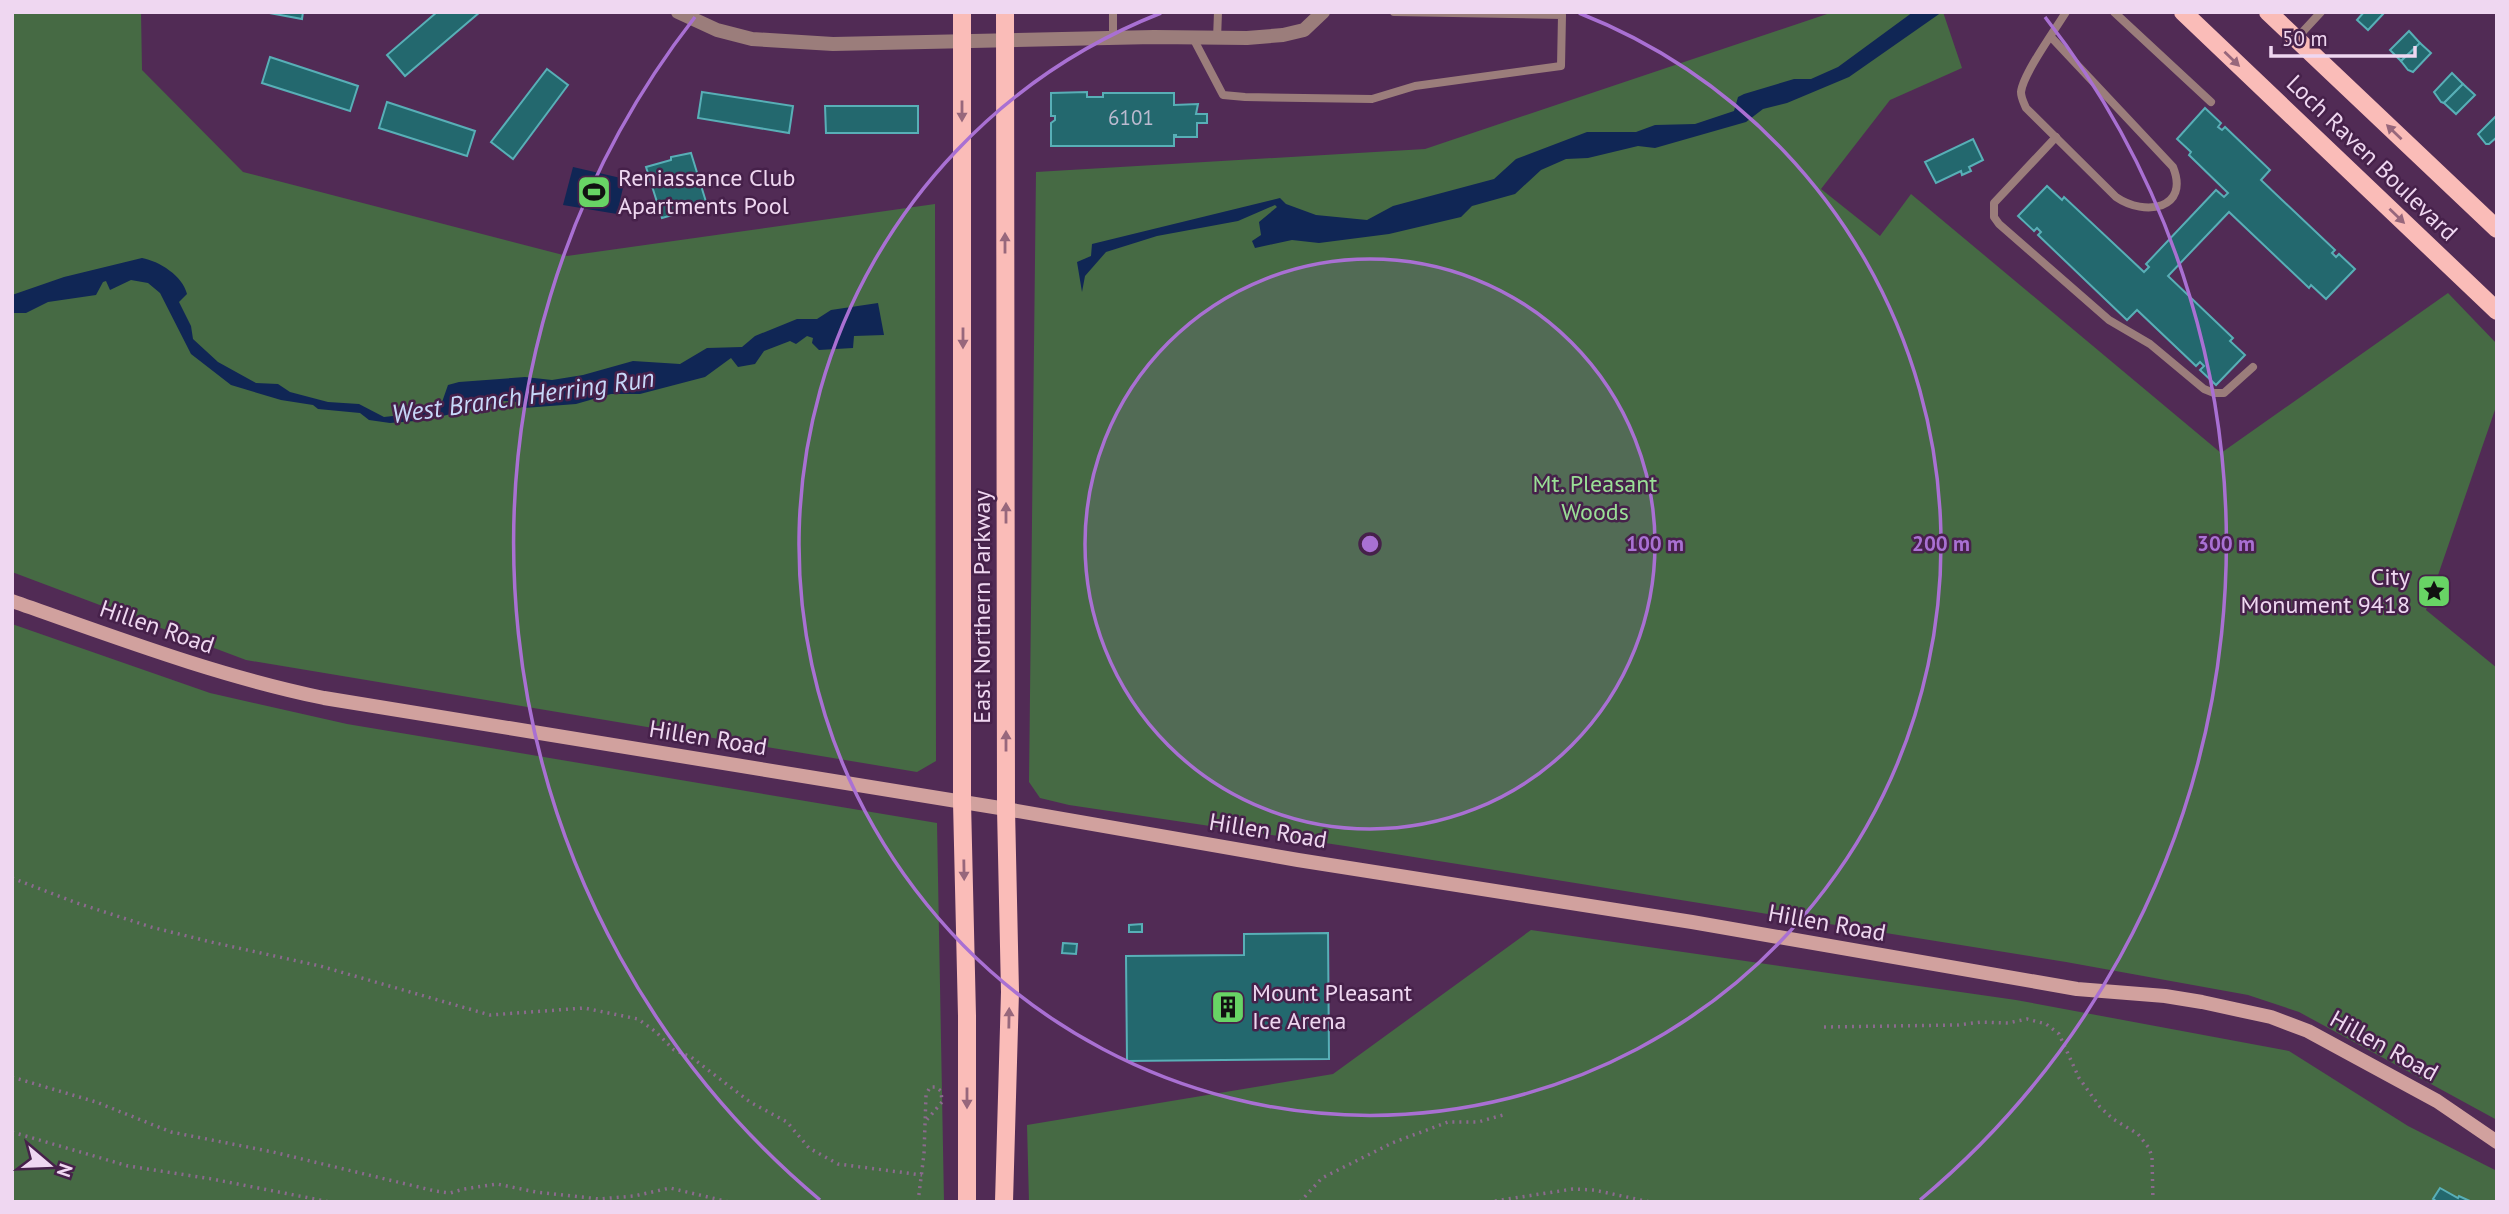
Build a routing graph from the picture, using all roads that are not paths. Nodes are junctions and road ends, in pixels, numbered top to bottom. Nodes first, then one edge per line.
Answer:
1 (678, 12) edge
2 (962, 12) edge
3 (1005, 12) edge
4 (1113, 12) edge
5 (1218, 12) edge
6 (1394, 12) edge
7 (2066, 12) edge
8 (2113, 12) edge
9 (2183, 12) edge
10 (2268, 12) edge
11 (2320, 12) edge
12 (1319, 17) edge
13 (2051, 37) junction
14 (1113, 38) junction
15 (1193, 38) junction
16 (1217, 39) junction
17 (2296, 39) junction
18 (1005, 42) junction
19 (962, 43) junction
20 (2211, 102) dead end
21 (2056, 137) junction
22 (2497, 229) edge
23 (2497, 310) edge
24 (2253, 367) dead end
25 (12, 601) edge
26 (962, 802) junction
27 (1006, 809) junction
28 (2497, 1142) edge
29 (967, 1202) edge
30 (1004, 1202) edge

1 - 19 street
2 - 19 main road, East Northern Parkway
3 - 18 main road, East Northern Parkway
4 - 14 lane
5 - 16 lane
6 - 15 lane
7 - 13 lane
8 - 20 lane
9 -> 23 main road, Loch Raven Boulevard
10 - 17 main road, Loch Raven Boulevard
11 - 17 lane
12 - 16 street
13 - 21 lane
13 - 21 lane
14 - 15 street
14 - 18 street
15 - 16 street
22 -> 17 main road, Loch Raven Boulevard
18 - 19 street
27 -> 18 main road, East Northern Parkway
19 -> 26 main road, East Northern Parkway
21 - 24 lane
25 - 26 street, Hillen Road
26 - 27 street, Hillen Road
26 -> 29 main road, East Northern Parkway
27 - 28 street, Hillen Road
30 -> 27 main road, East Northern Parkway

